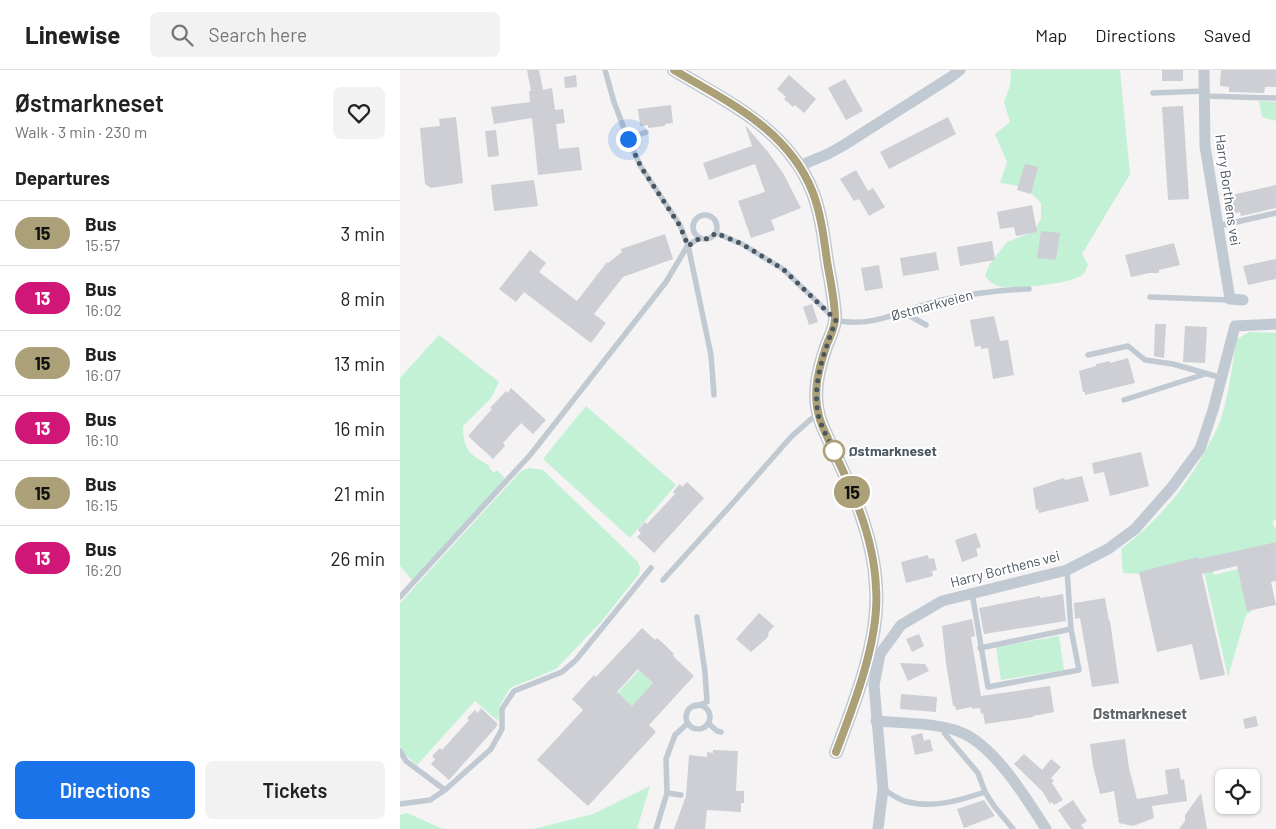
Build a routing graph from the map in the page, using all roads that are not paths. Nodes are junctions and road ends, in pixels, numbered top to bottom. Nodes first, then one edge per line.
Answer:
1 (605, 70) edge
2 (674, 70) edge
3 (960, 70) edge
4 (1204, 70) edge
5 (1153, 93) dead end
6 (1204, 94) junction
7 (1276, 98) edge
8 (646, 132) dead end
9 (628, 139) junction
10 (799, 166) junction
11 (1276, 213) edge
12 (1223, 225) dead end
13 (716, 233) junction
14 (700, 238) junction
15 (688, 246) junction
16 (1029, 289) dead end
17 (1150, 298) dead end
18 (1230, 300) junction
19 (1244, 300) dead end
20 (903, 312) junction
21 (836, 320) junction
22 (1276, 324) edge
23 (926, 325) dead end
24 (1088, 355) dead end
25 (1205, 374) junction
26 (1222, 378) junction
27 (714, 395) dead end
28 (1124, 400) dead end
29 (818, 416) junction
30 (651, 568) dead end
31 (1067, 570) junction
32 (663, 580) dead end
33 (972, 593) junction
34 (400, 597) edge
35 (697, 617) dead end
36 (1071, 629) junction
37 (980, 648) junction
38 (696, 706) junction
39 (876, 721) junction
40 (688, 723) junction
41 (708, 723) junction
42 (942, 727) junction
43 (721, 732) dead end
44 (400, 751) edge
45 (836, 752) dead end
46 (445, 790) junction
47 (882, 790) junction
48 (985, 792) junction
49 (667, 793) junction
50 (681, 795) dead end
51 (400, 804) edge
52 (656, 829) edge
53 (878, 829) edge
54 (1013, 829) edge
55 (1046, 829) edge

1 - 9 lane
2 - 10 street
3 - 10 street
4 - 6 street, Harry Borthens vei
5 - 6 lane
6 - 7 lane
6 - 18 street, Harry Borthens vei
8 - 9 lane
9 - 15 lane
10 - 21 street
11 - 12 lane
13 - 14 lane
13 - 14 lane
13 - 21 lane
14 - 15 lane
15 - 27 lane
15 - 34 lane
16 - 20 lane, Østmarkveien
17 - 18 lane
18 - 19 street
20 - 21 lane, Østmarkveien
20 - 23 lane
21 - 29 street
22 - 26 street, Harry Borthens vei
24 - 25 lane
25 - 26 lane
25 - 28 lane
26 - 31 street, Harry Borthens vei
29 - 32 lane
29 - 45 street
30 - 46 lane
31 - 33 street, Harry Borthens vei
31 - 36 lane
33 - 37 lane
33 - 39 street, Harry Borthens vei
35 - 38 lane
36 - 37 lane
36 - 37 lane
38 - 40 lane
38 - 41 lane
39 - 42 street
39 - 47 street, Harry Borthens vei
40 - 41 lane
40 - 49 lane
41 - 43 lane
42 - 48 lane
42 - 55 street
44 - 46 lane
46 - 51 lane
47 - 48 lane
47 - 53 street, Harry Borthens vei
48 - 54 lane
49 - 50 lane
49 - 52 lane

